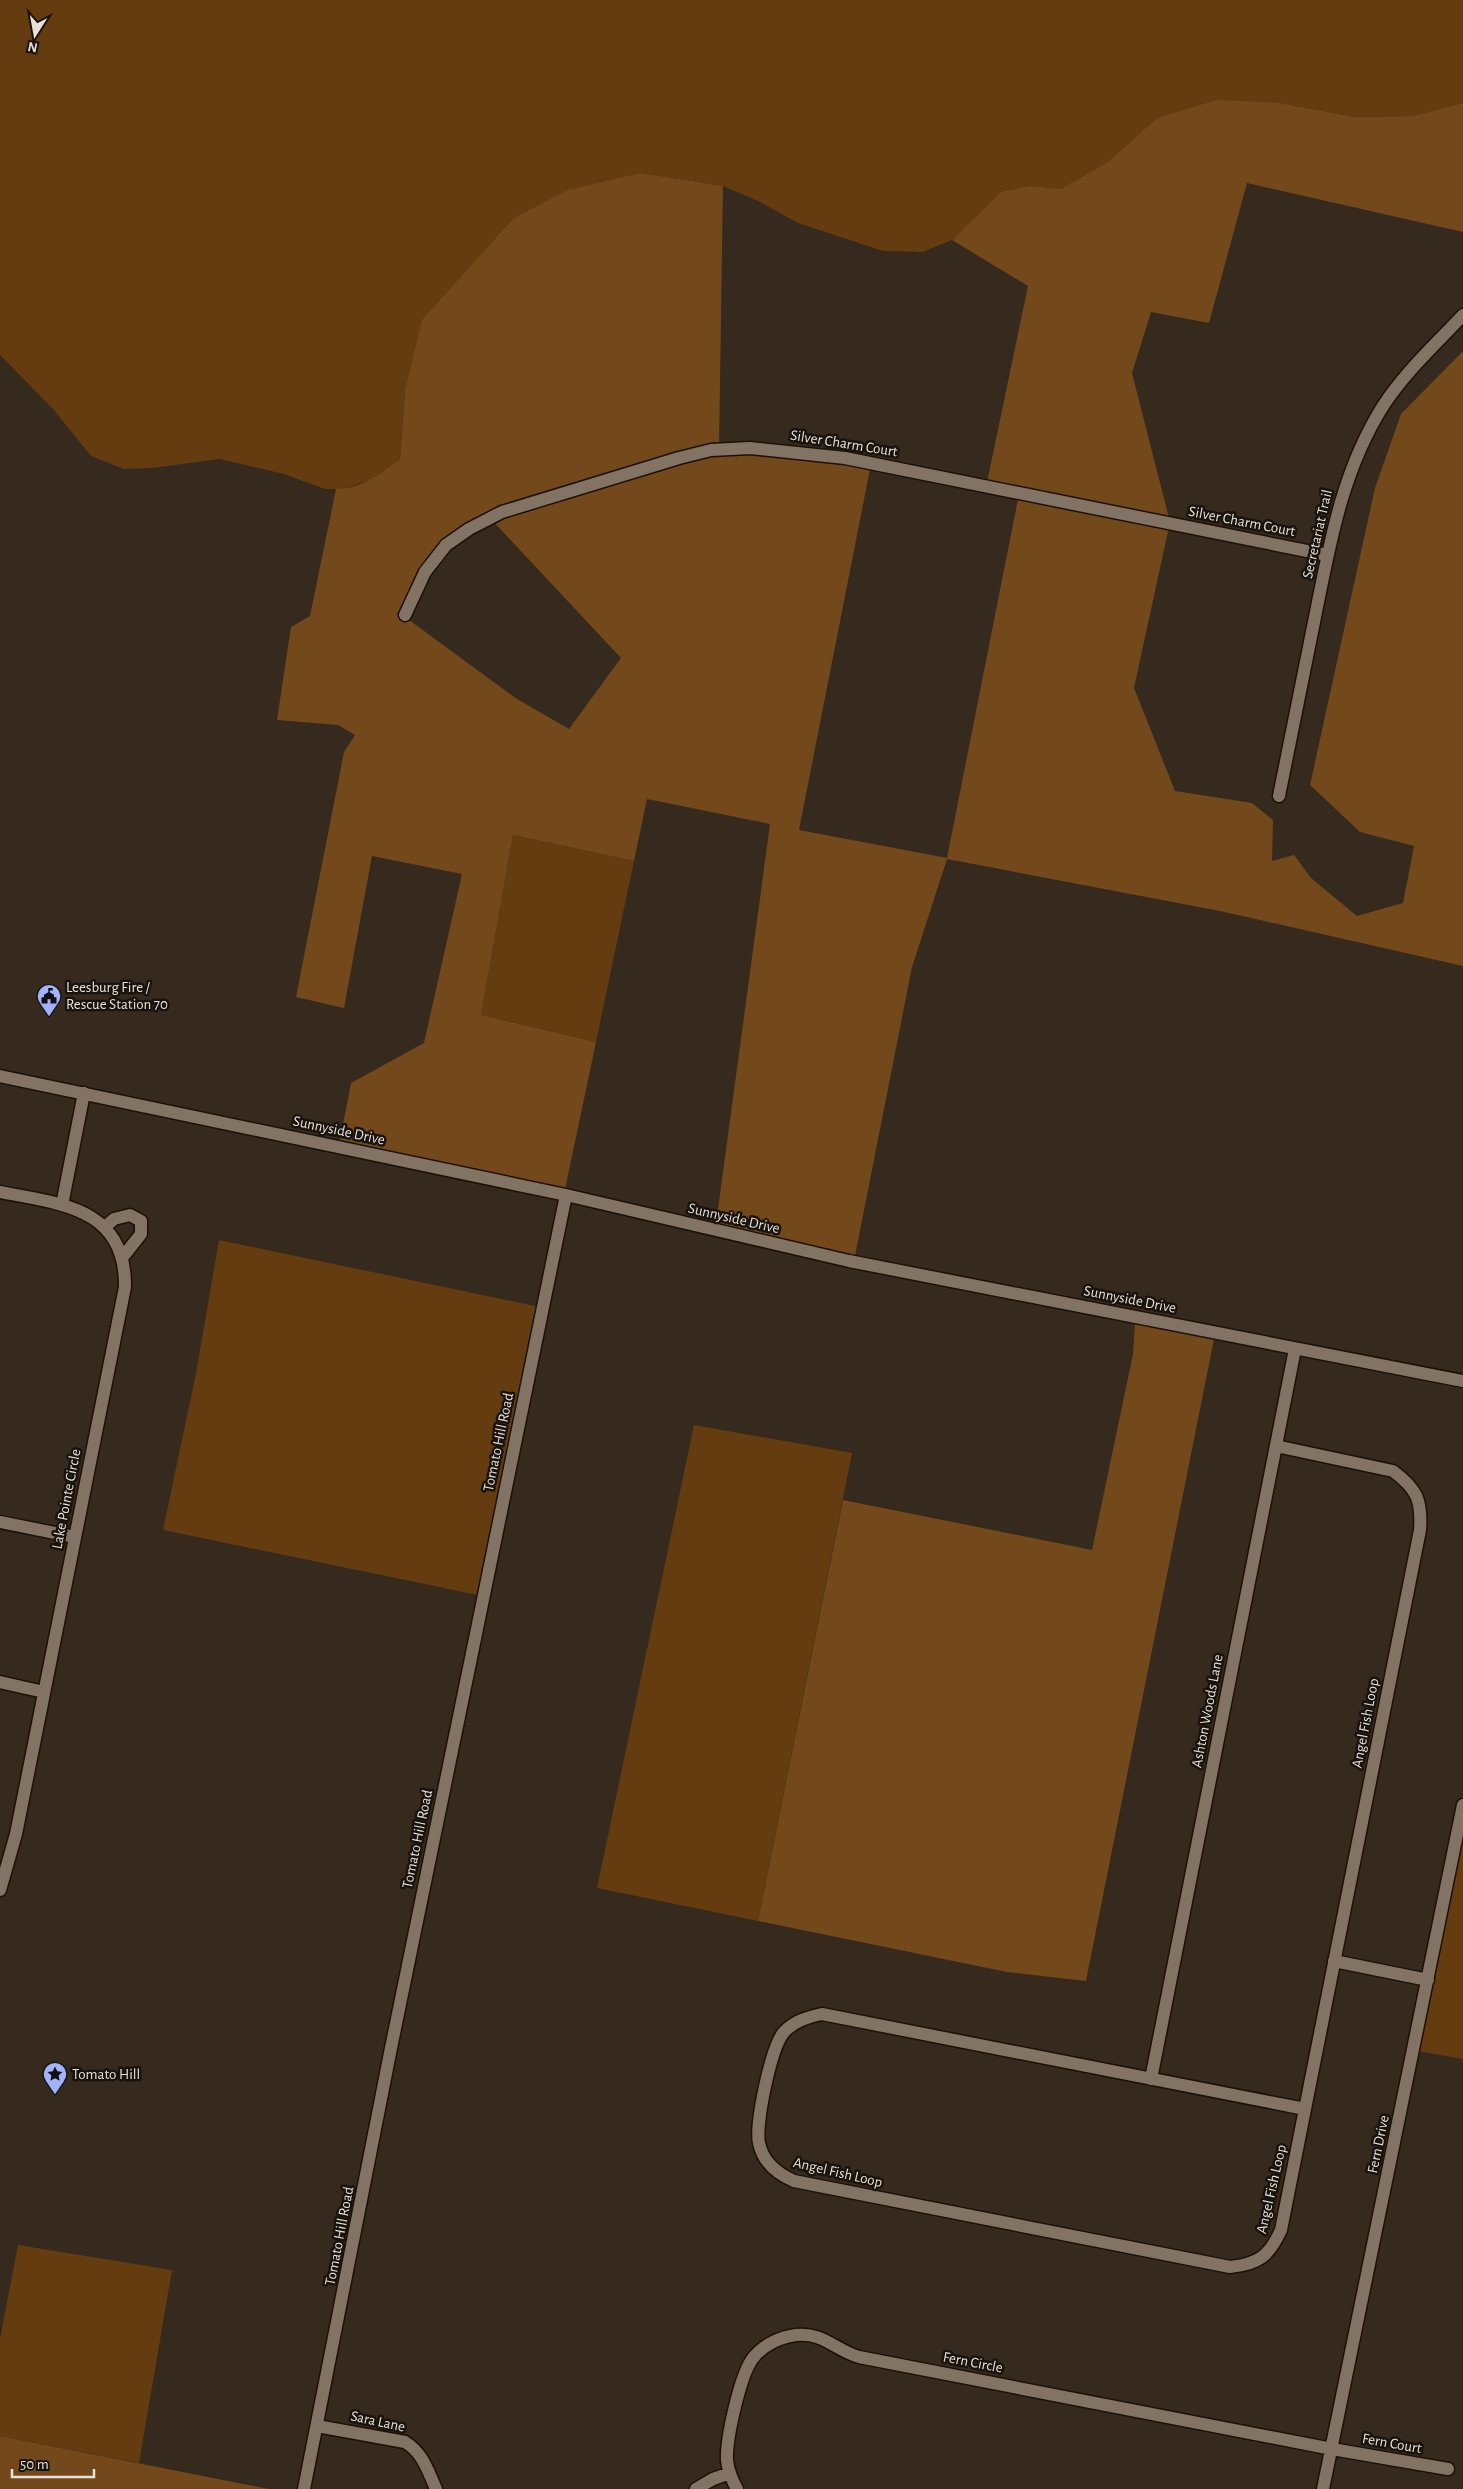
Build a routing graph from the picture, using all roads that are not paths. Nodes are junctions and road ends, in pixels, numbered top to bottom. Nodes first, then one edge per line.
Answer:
1 (1463, 315) edge
2 (1327, 555) junction
3 (405, 615) dead end
4 (1279, 796) dead end
5 (0, 1076) edge
6 (84, 1093) junction
7 (0, 1192) edge
8 (566, 1196) junction
9 (62, 1205) junction
10 (105, 1227) junction
11 (122, 1258) junction
12 (1295, 1349) junction
13 (1463, 1382) edge
14 (1276, 1446) junction
15 (0, 1522) edge
16 (75, 1537) junction
17 (0, 1682) edge
18 (44, 1692) junction
19 (1463, 1805) edge
20 (0, 1890) edge
21 (1334, 1960) junction
22 (1428, 1980) junction
23 (1152, 2078) junction
24 (1305, 2109) junction
25 (317, 2426) junction
26 (1332, 2449) junction
27 (1448, 2469) dead end
28 (730, 2473) junction
29 (304, 2489) edge
30 (436, 2489) edge
31 (696, 2489) edge
32 (737, 2489) edge
33 (1323, 2489) edge

1 - 2 street, Secretariat Trail
2 - 3 street, Silver Charm Court
2 - 4 street, Secretariat Trail
5 - 6 street, Sunnyside Drive
6 - 8 street, Sunnyside Drive
6 - 9 street
7 - 9 street, Lake Pointe Circle
8 - 12 street, Sunnyside Drive
8 - 25 street, Tomato Hill Road
9 - 10 street, Lake Pointe Circle
10 - 11 street, Lake Pointe Circle
10 - 11 street
11 - 16 street, Lake Pointe Circle
12 - 13 street, Sunnyside Drive
12 - 14 street, Ashton Woods Lane
14 - 21 street, Angel Fish Loop
14 - 23 street, Ashton Woods Lane
15 - 16 street
16 - 18 street, Lake Pointe Circle
17 - 18 street
18 - 20 street, Lake Pointe Circle
19 - 22 street, Fern Drive
21 - 22 street
21 - 24 street, Angel Fish Loop
22 - 26 street, Fern Drive
23 - 24 street, Angel Fish Loop
23 - 24 street, Angel Fish Loop
25 - 29 street, Tomato Hill Road
25 - 30 street, Sara Lane
26 - 27 street, Fern Court
26 - 28 street, Fern Circle
26 - 33 street, Fern Drive
28 - 31 street
28 - 32 street, Fern Circle

